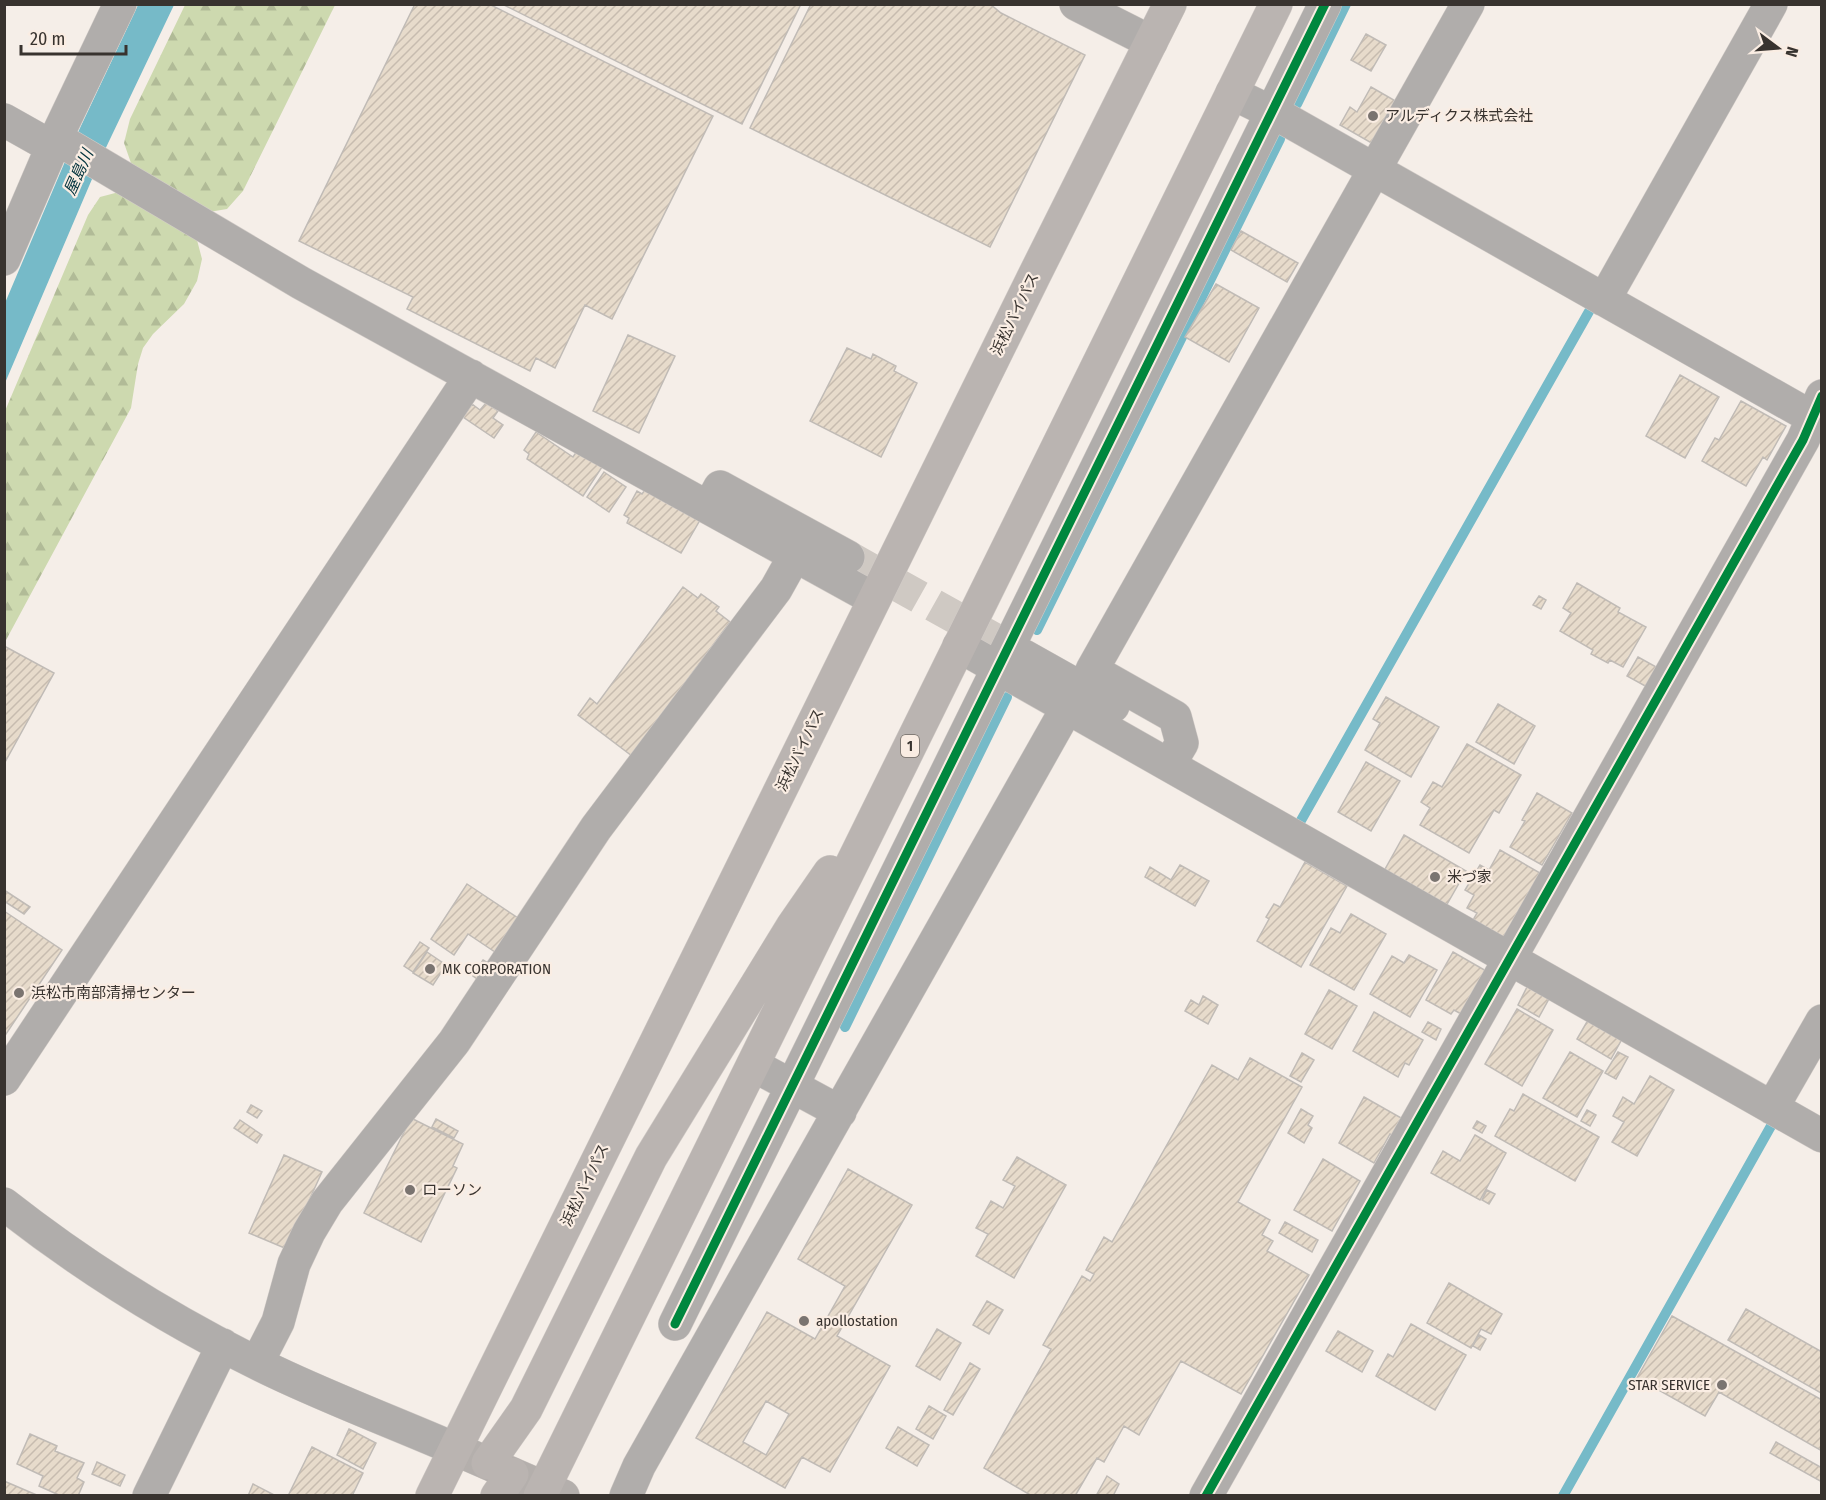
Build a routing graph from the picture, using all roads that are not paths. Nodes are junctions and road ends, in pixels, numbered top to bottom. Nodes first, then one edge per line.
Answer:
1 (120, 4) edge
2 (1076, 4) edge
3 (1170, 4) edge
4 (1276, 4) edge
5 (1325, 4) edge
6 (1468, 4) edge
7 (1771, 4) edge
8 (1151, 42) junction
9 (1232, 93) junction
10 (1272, 112) junction
11 (4, 120) edge
12 (56, 142) junction
13 (1374, 169) junction
14 (4, 259) edge
15 (1604, 300) junction
16 (471, 376) junction
17 (1818, 412) edge
18 (709, 507) junction
19 (795, 555) junction
20 (848, 557) tunnel mouth
21 (874, 599) junction
22 (959, 646) junction
23 (1011, 662) junction
24 (1068, 708) junction
25 (1158, 759) junction
26 (895, 776) junction
27 (1509, 958) junction
28 (1821, 1021) edge
29 (753, 1065) junction
30 (4, 1079) edge
31 (793, 1085) junction
32 (1772, 1108) junction
33 (840, 1112) junction
34 (1821, 1136) edge
35 (9, 1218) edge
36 (672, 1230) junction
37 (711, 1250) junction
38 (750, 1271) junction
39 (635, 1304) junction
40 (675, 1324) junction
41 (708, 1343) junction
42 (222, 1345) junction
43 (257, 1363) junction
44 (455, 1449) junction
45 (499, 1478) edge
46 (549, 1493) edge
47 (149, 1496) edge
48 (432, 1496) edge
49 (626, 1496) edge
50 (1206, 1496) edge

1 - 12 street
2 - 8 street
3 - 8 highway, 浜松バイパス
4 - 9 highway, 1
5 - 10 street
6 - 13 street
7 - 15 street
8 - 21 highway, 浜松バイパス
9 - 10 street
9 - 22 highway, 1
10 - 13 street
10 - 23 street
11 - 12 street
12 - 14 street
12 - 16 street
13 - 15 street
13 - 25 street
15 - 17 street
16 - 18 street
16 - 30 street
17 - 27 street
18 - 19 street
18 - 20 street
19 - 21 street
19 - 43 street
21 - 44 highway, 浜松バイパス
22 - 23 street
22 - 26 highway, 1
23 - 24 street
23 - 25 street
23 - 31 street
24 - 25 street
24 - 33 street
25 - 27 street
26 - 29 highway, 1
26 - 45 highway
27 - 32 street
27 - 50 street
28 - 32 street
29 - 31 street
29 - 36 highway, 1
31 - 33 street
31 - 37 street
32 - 34 street
33 - 38 street
35 - 42 street
36 - 37 street
36 - 39 highway, 1
37 - 38 street
37 - 40 street
38 - 41 street
39 - 40 street
39 - 46 highway, 1
40 - 41 street
41 - 49 street
42 - 43 street
42 - 47 street
43 - 44 street
44 - 45 main road
44 - 48 highway, 浜松バイパス
45 - 46 main road

